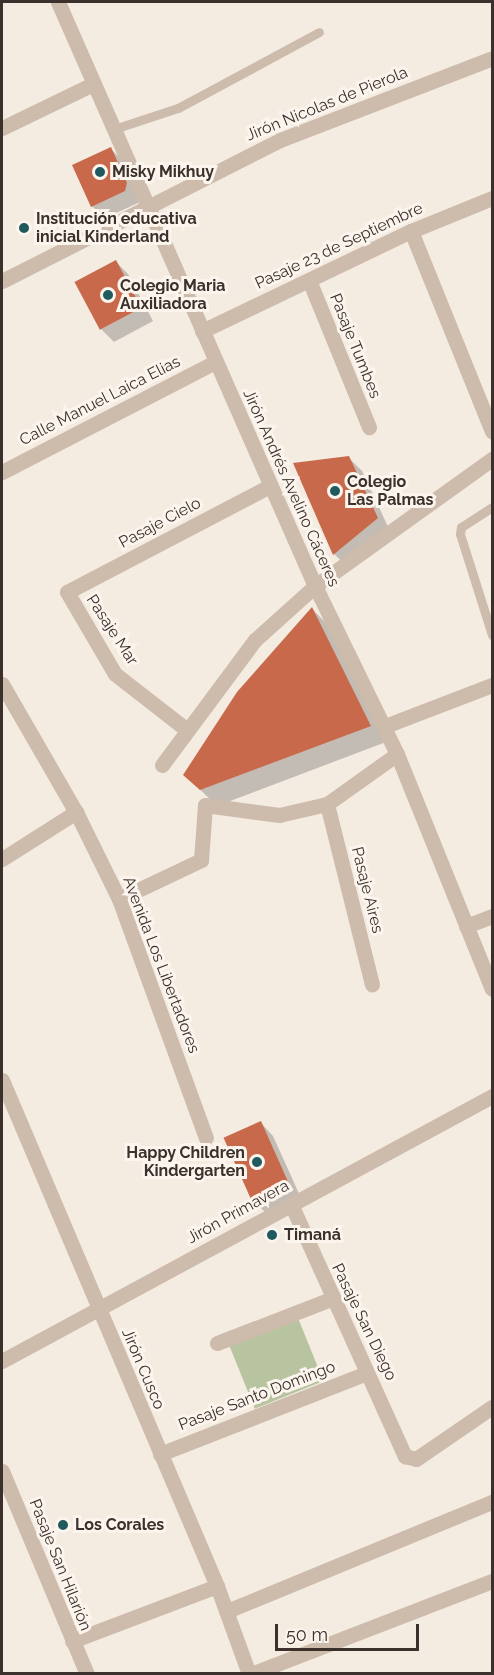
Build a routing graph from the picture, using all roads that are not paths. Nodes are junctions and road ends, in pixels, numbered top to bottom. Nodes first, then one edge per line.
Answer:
1 (58, 2) edge
2 (319, 32) dead end
3 (492, 58) edge
4 (93, 84) junction
5 (2, 128) edge
6 (114, 129) junction
7 (492, 198) edge
8 (145, 206) junction
9 (411, 231) junction
10 (309, 280) junction
11 (2, 281) edge
12 (202, 331) junction
13 (215, 362) junction
14 (369, 427) dead end
15 (492, 431) edge
16 (492, 459) edge
17 (2, 472) edge
18 (270, 486) junction
19 (492, 507) edge
20 (315, 586) junction
21 (67, 592) joint
22 (492, 635) edge
23 (2, 684) edge
24 (492, 685) edge
25 (385, 726) junction
26 (187, 730) junction
27 (397, 754) junction
28 (162, 765) dead end
29 (327, 804) junction
30 (76, 812) junction
31 (2, 859) edge
32 (119, 899) junction
33 (492, 916) edge
34 (466, 926) junction
35 (372, 984) dead end
36 (492, 989) edge
37 (2, 1080) edge
38 (492, 1096) edge
39 (206, 1138) dead end
40 (291, 1204) junction
41 (331, 1299) junction
42 (99, 1309) junction
43 (217, 1343) dead end
44 (2, 1361) edge
45 (368, 1373) junction
46 (492, 1407) edge
47 (160, 1454) junction
48 (2, 1471) edge
49 (492, 1502) edge
50 (492, 1581) edge
51 (217, 1586) junction
52 (227, 1611) junction
53 (72, 1641) junction
54 (87, 1674) edge
55 (250, 1674) edge

1 - 4 street, Jirón Andrés Avelino Cáceres
2 - 6 lane
3 - 8 street, Jirón Nicolas de Pierola
4 - 5 street
4 - 6 street, Jirón Andrés Avelino Cáceres
6 - 8 street, Jirón Andrés Avelino Cáceres
7 - 9 street, Pasaje 23 de Septiembre
8 - 11 street, Jirón Nicolas de Pierola
8 - 12 street, Jirón Andrés Avelino Cáceres
9 - 10 street, Pasaje 23 de Septiembre
9 - 15 street
10 - 12 street, Pasaje 23 de Septiembre
10 - 14 street, Pasaje Tumbes
12 - 13 street, Jirón Andrés Avelino Cáceres
13 - 17 street, Calle Manuel Laica Elias
13 - 18 street, Jirón Andrés Avelino Cáceres
16 - 20 street
18 - 20 street, Jirón Andrés Avelino Cáceres
18 - 21 street, Pasaje Cielo
19 - 22 lane
20 - 25 street, Jirón Andrés Avelino Cáceres
20 - 26 street
21 - 26 street, Pasaje Mar
23 - 30 street, Avenida Los Libertadores
24 - 25 street
25 - 27 street, Jirón Andrés Avelino Cáceres
26 - 28 street
27 - 29 street
27 - 34 street, Jirón Andrés Avelino Cáceres
29 - 32 street
29 - 35 street, Pasaje Aires
30 - 31 street
30 - 32 street, Avenida Los Libertadores
32 - 39 street, Avenida Los Libertadores
33 - 34 street
34 - 36 street, Jirón Andrés Avelino Cáceres
37 - 42 street, Jirón Cusco
38 - 40 street, Jirón Primavera
40 - 41 street, Pasaje San Diego
40 - 42 street, Jirón Primavera
41 - 43 street
41 - 45 street, Pasaje San Diego
42 - 44 street, Jirón Primavera
42 - 47 street, Jirón Cusco
45 - 46 street, Pasaje San Diego
45 - 47 street, Pasaje Santo Domingo
47 - 51 street, Jirón Cusco
48 - 53 street, Pasaje San Hilarión
49 - 52 street
50 - 55 street
51 - 52 street, Jirón Cusco
51 - 53 street
52 - 55 street, Jirón Cusco
53 - 54 street, Pasaje San Hilarión

